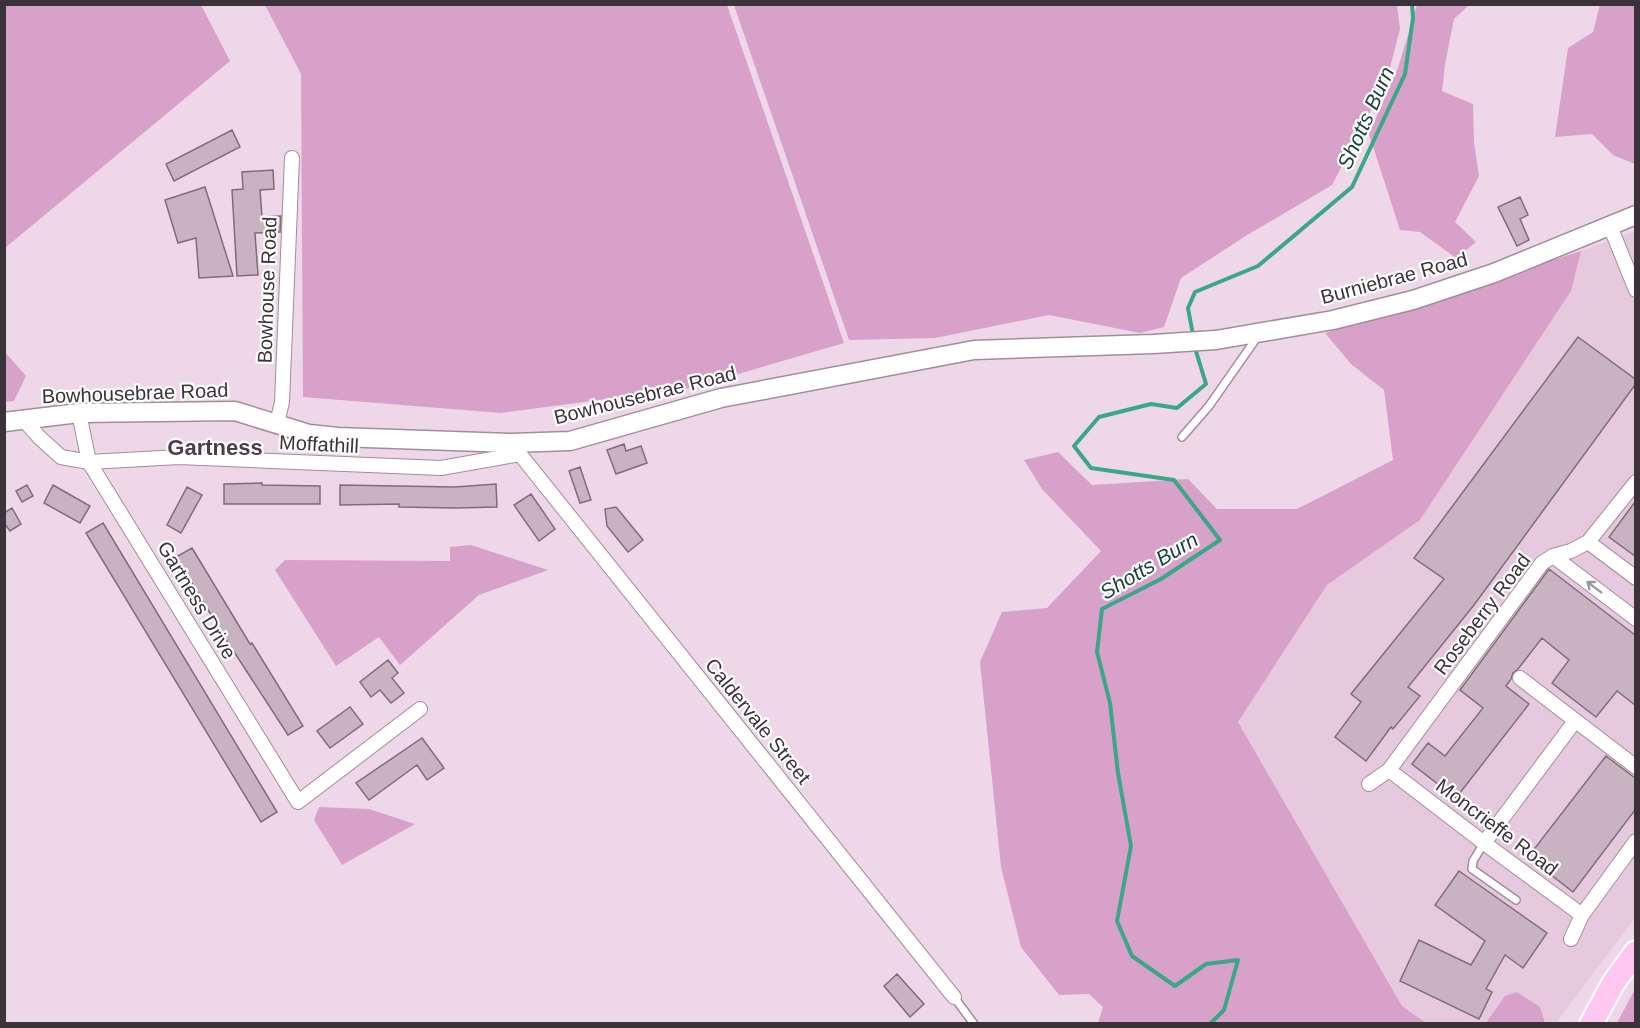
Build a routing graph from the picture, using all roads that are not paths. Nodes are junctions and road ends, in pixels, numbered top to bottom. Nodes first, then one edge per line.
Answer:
1 (292, 158) dead end
2 (1635, 215) edge
3 (1610, 226) junction
4 (1635, 290) edge
5 (1260, 332) junction
6 (1153, 345) joint
7 (79, 413) junction
8 (24, 420) junction
9 (4, 422) edge
10 (277, 423) junction
11 (1182, 437) dead end
12 (515, 449) junction
13 (89, 462) junction
14 (1635, 482) edge
15 (1588, 542) junction
16 (1552, 556) junction
17 (1635, 578) edge
18 (1635, 619) edge
19 (1520, 678) dead end
20 (420, 709) dead end
21 (1575, 721) junction
22 (1635, 767) edge
23 (1389, 770) junction
24 (1369, 784) dead end
25 (1635, 841) edge
26 (1484, 843) junction
27 (1516, 900) dead end
28 (1582, 915) junction
29 (1570, 939) dead end
30 (1635, 952) edge
31 (954, 997) joint
32 (974, 1023) edge
33 (1591, 1023) edge

1 - 10 street, Bowhouse Road
2 - 3 street, Burniebrae Road
3 - 4 street
3 - 5 street, Burniebrae Road
5 - 6 street, Burniebrae Road
5 - 11 lane
6 - 12 street, Bowhousebrae Road
7 - 8 street, Bowhousebrae Road
7 - 10 street, Bowhousebrae Road
7 - 13 street, Gartness Drive
8 - 9 street, Bowhousebrae Road
8 - 13 street, Moffathill
10 - 12 street, Bowhousebrae Road
12 - 13 street, Moffathill
12 - 31 street, Caldervale Street
13 - 20 street, Gartness Drive
14 - 15 street, Roseberry Road
15 - 16 street, Roseberry Road
15 - 17 street
18 -> 16 street
16 - 23 street, Roseberry Road
19 - 21 street
21 - 22 street
21 - 26 street
23 - 24 street, Roseberry Road
23 - 26 street, Moncrieffe Road
25 - 28 street
26 - 27 lane
26 - 28 street, Moncrieffe Road
28 - 29 street
30 - 33 main road
31 - 32 lane, Caldervale Street

